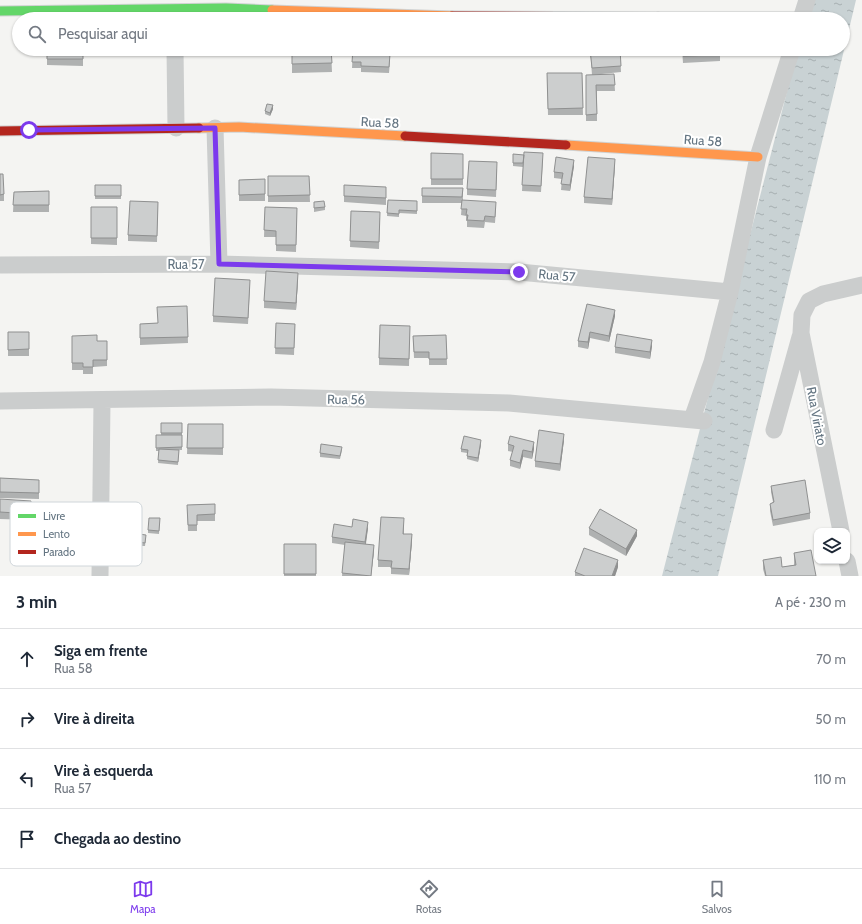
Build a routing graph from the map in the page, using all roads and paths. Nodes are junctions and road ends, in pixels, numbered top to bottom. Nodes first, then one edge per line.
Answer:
1 (806, 0) edge
2 (175, 9) edge
3 (0, 11) edge
4 (327, 12) edge
5 (803, 12) edge
6 (175, 56) edge
7 (790, 56) edge
8 (176, 128) junction
9 (215, 128) junction
10 (0, 131) edge
11 (758, 157) junction
12 (219, 264) junction
13 (0, 265) edge
14 (862, 285) edge
15 (730, 292) junction
16 (801, 333) junction
17 (0, 401) edge
18 (102, 401) junction
19 (774, 430) dead end
20 (101, 502) edge
21 (840, 528) edge
22 (848, 564) edge
23 (100, 566) edge
24 (100, 576) edge
25 (850, 576) edge

1 - 5 street
2 - 3 street
2 - 4 street
6 - 8 street
7 - 11 street
8 - 9 street, Rua 58
8 - 10 street, Rua 58
9 - 11 street, Rua 58
9 - 12 street
11 - 15 street
12 - 13 street, Rua 57
12 - 15 street, Rua 57
14 - 16 street, Rua Viriato
15 - 18 street, Rua 56
16 - 19 street
16 - 21 street, Rua Viriato
17 - 18 street, Rua 56
18 - 20 street
22 - 25 street
23 - 24 street

